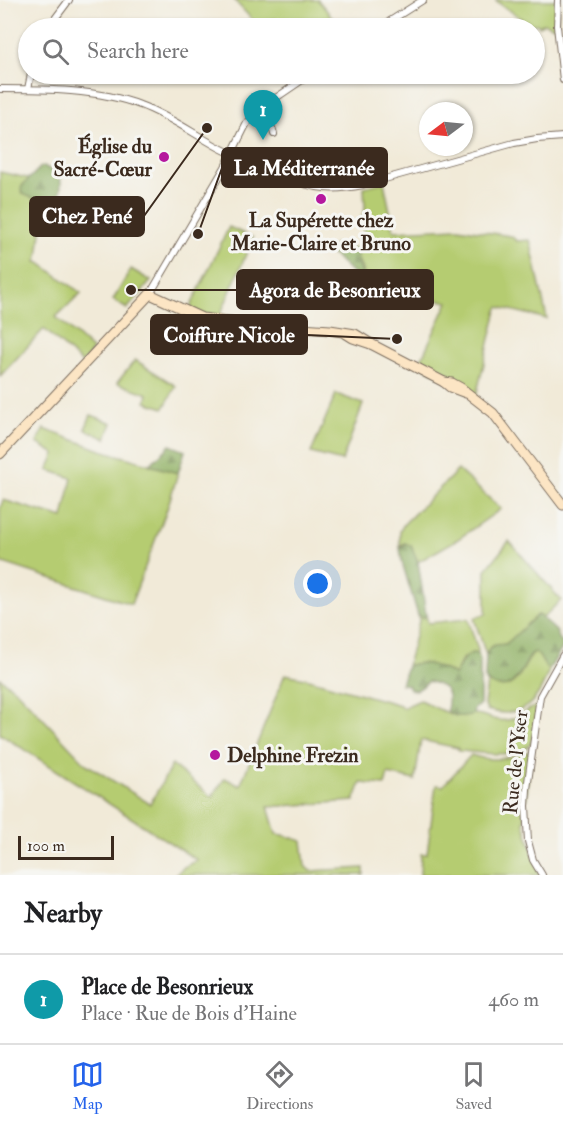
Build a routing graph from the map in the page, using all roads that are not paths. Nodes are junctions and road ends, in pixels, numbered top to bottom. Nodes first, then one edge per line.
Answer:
1 (69, 0) edge
2 (423, 0) edge
3 (558, 0) edge
4 (56, 18) edge
5 (395, 18) edge
6 (563, 80) edge
7 (29, 84) edge
8 (296, 84) edge
9 (0, 89) edge
10 (28, 89) junction
11 (253, 116) junction
12 (274, 134) dead end
13 (563, 137) edge
14 (232, 154) junction
15 (150, 294) junction
16 (0, 454) edge
17 (563, 505) edge
18 (563, 655) edge
19 (542, 875) edge

1 - 4 street
2 - 5 street
3 - 6 street
7 - 10 street
8 - 11 street
9 - 10 street
10 - 14 street
11 - 12 street
11 - 14 street
13 - 14 street
14 - 15 street
15 - 16 street
15 - 17 street
18 - 19 street, Rue de l'Yser

